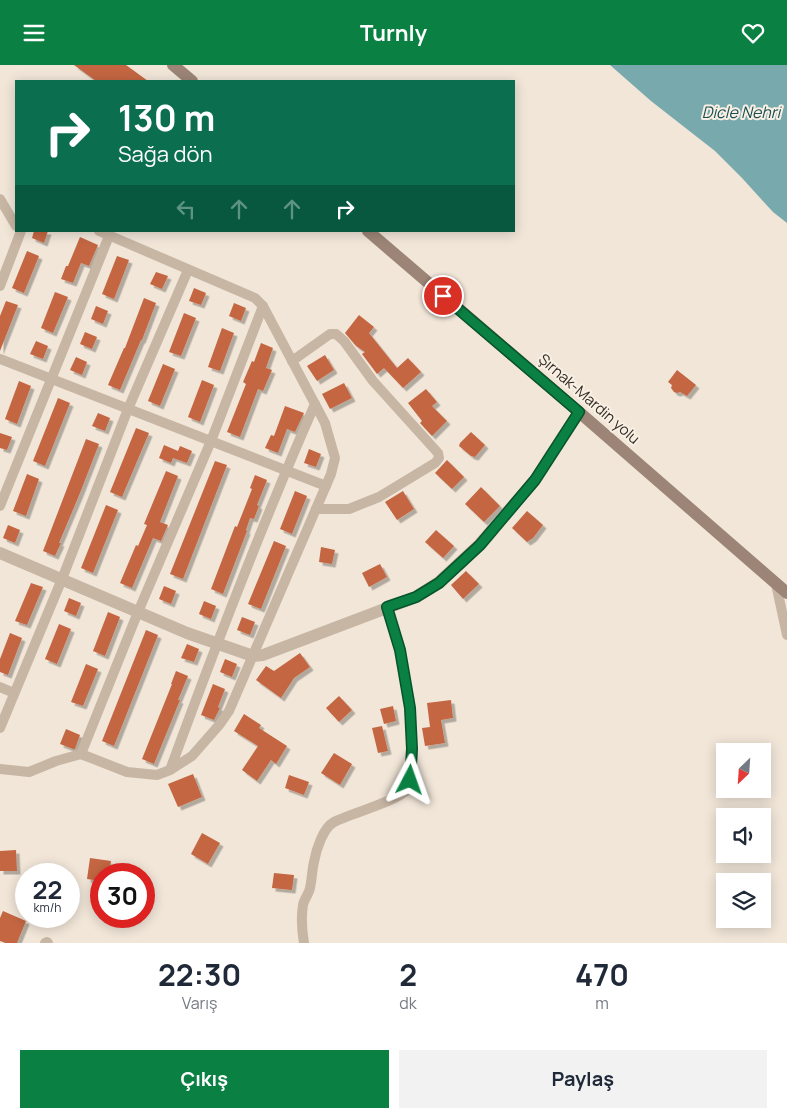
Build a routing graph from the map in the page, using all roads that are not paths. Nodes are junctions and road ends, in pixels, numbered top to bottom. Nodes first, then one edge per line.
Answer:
1 (174, 65) edge
2 (191, 80) edge
3 (0, 199) edge
4 (15, 223) edge
5 (18, 232) edge
6 (369, 232) edge
7 (104, 233) edge
8 (188, 270) junction
9 (1, 282) edge
10 (263, 306) junction
11 (0, 359) edge
12 (292, 361) junction
13 (51, 379) junction
14 (315, 404) junction
15 (128, 409) junction
16 (579, 412) junction
17 (211, 441) junction
18 (286, 470) junction
19 (326, 486) junction
20 (0, 506) edge
21 (316, 509) junction
22 (0, 553) edge
23 (62, 579) junction
24 (776, 584) junction
25 (787, 593) edge
26 (387, 607) junction
27 (138, 612) junction
28 (787, 635) edge
29 (216, 643) junction
30 (253, 656) junction
31 (0, 687) edge
32 (14, 693) junction
33 (0, 728) edge
34 (80, 754) junction
35 (0, 769) edge
36 (170, 770) junction
37 (304, 943) edge

1 - 2 main road
3 - 4 street
5 - 9 street
6 - 16 main road, Şırnak-Mardin yolu
7 - 8 street
7 - 13 street
8 - 10 street
8 - 15 street
10 - 12 street
10 - 17 street
11 - 13 street
12 - 14 street
12 - 21 street
13 - 15 street
13 - 20 street
14 - 18 street
14 - 19 street
15 - 17 street
15 - 23 street
16 - 24 main road, Şırnak-Mardin yolu
16 - 26 street
17 - 18 street
17 - 27 street
18 - 19 street
18 - 29 street
19 - 21 street
21 - 30 street
22 - 23 street
23 - 27 street
23 - 32 street
24 - 25 main road, Şırnak-Mardin yolu
24 - 28 street
26 - 30 street
26 - 37 street
27 - 29 street
27 - 34 street
29 - 30 street
29 - 36 street
30 - 36 street
31 - 32 street
32 - 33 street
34 - 35 street
34 - 36 street

